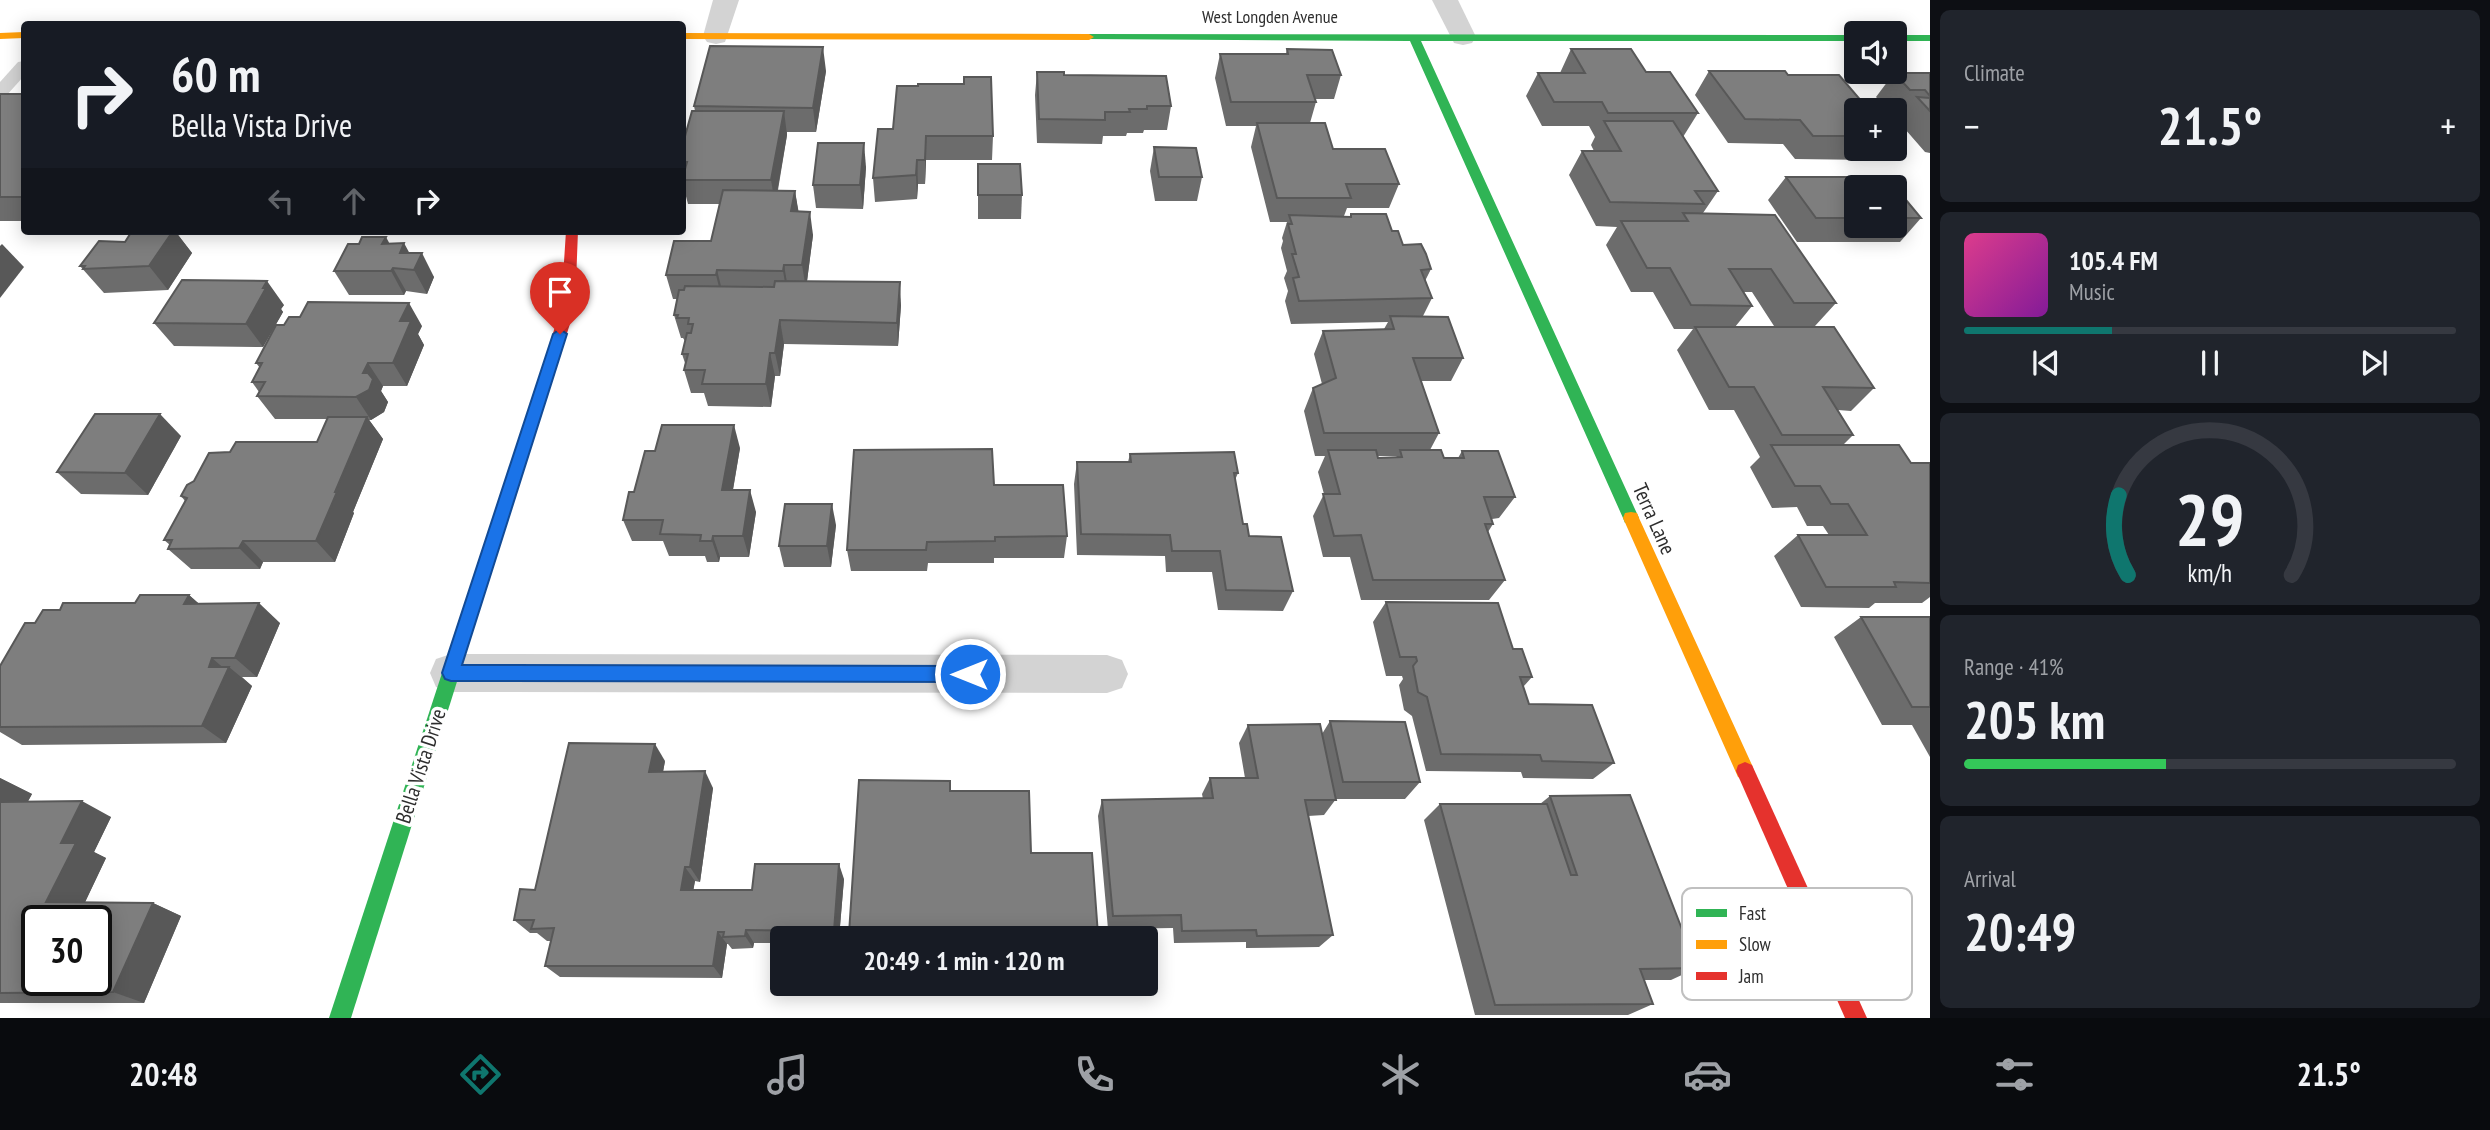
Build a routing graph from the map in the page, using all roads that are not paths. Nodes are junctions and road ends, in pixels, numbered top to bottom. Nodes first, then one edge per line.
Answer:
1 (726, 0) edge
2 (1445, 0) edge
3 (0, 36) edge
4 (21, 36) edge
5 (686, 36) edge
6 (716, 36) junction
7 (1414, 37) junction
8 (1463, 37) junction
9 (1844, 38) edge
10 (1907, 38) edge
11 (1930, 38) edge
12 (21, 69) edge
13 (0, 92) edge
14 (572, 235) edge
15 (451, 673) junction
16 (1107, 674) dead end
17 (1797, 888) edge
18 (1848, 1000) edge
19 (340, 1018) edge
20 (1856, 1018) edge

1 - 6 street
2 - 8 street
3 - 4 street
5 - 6 street, West Longden Avenue
6 - 7 street, West Longden Avenue
7 - 8 street, West Longden Avenue
7 - 17 street, Terra Lane
8 - 9 street, West Longden Avenue
10 - 11 street
12 - 13 lane
14 - 15 street, Bella Vista Drive
15 - 16 street
15 - 19 street, Bella Vista Drive
18 - 20 street, Terra Lane

